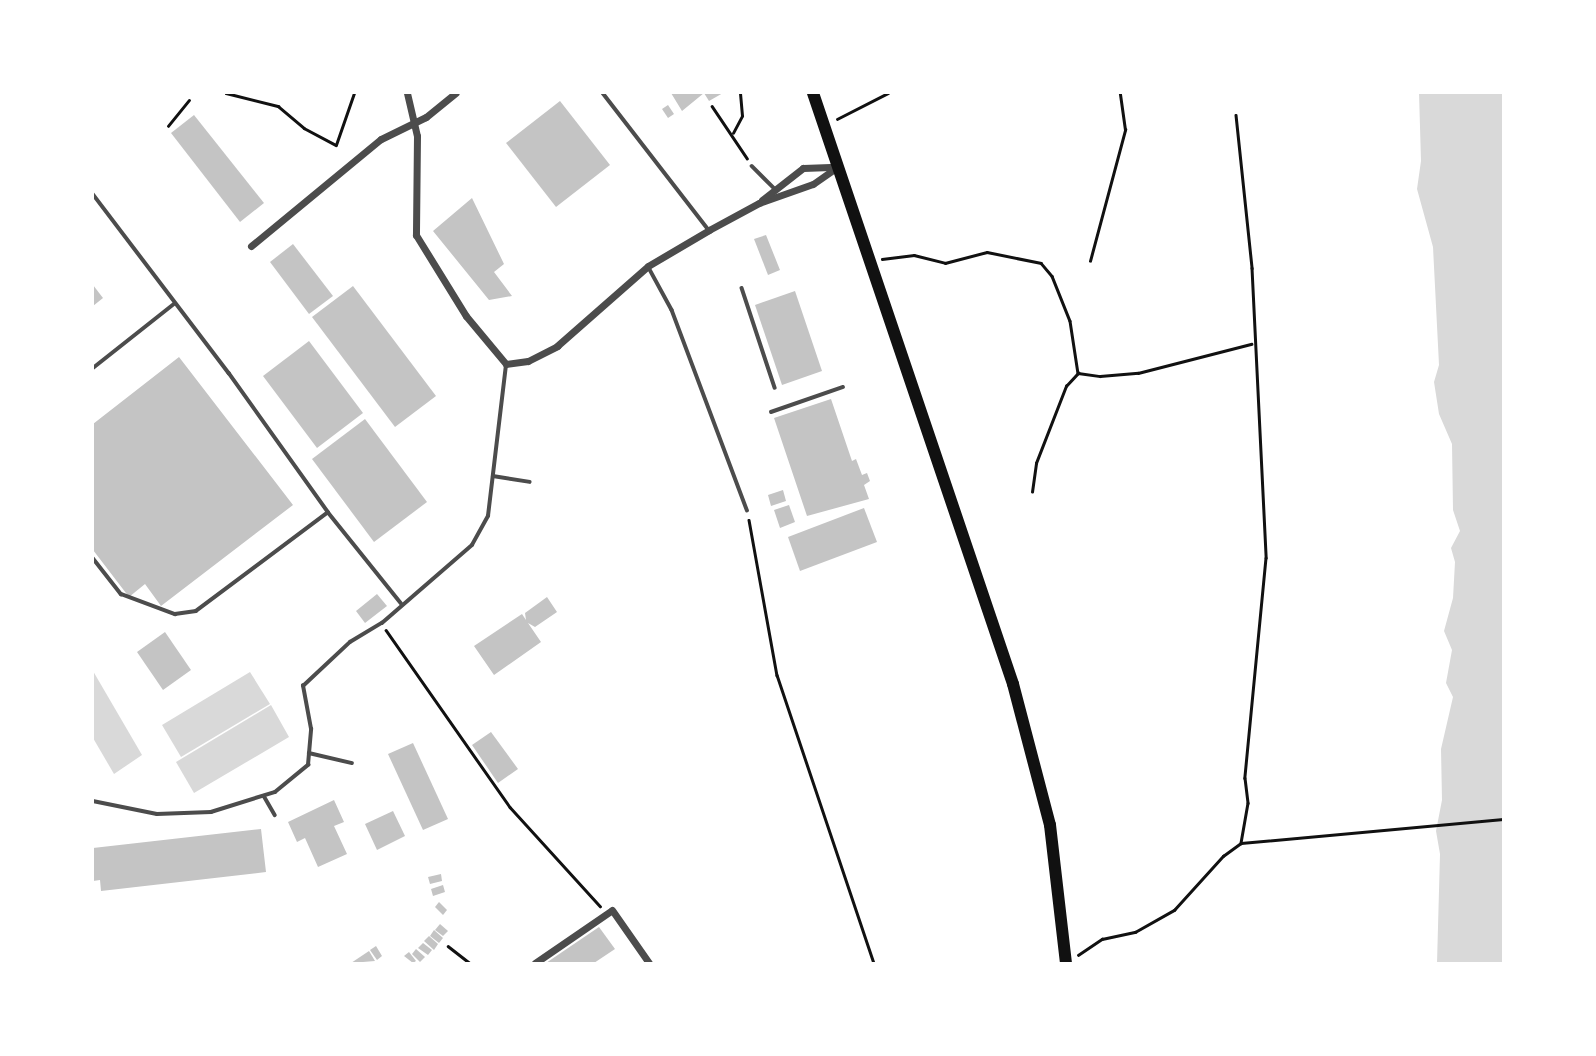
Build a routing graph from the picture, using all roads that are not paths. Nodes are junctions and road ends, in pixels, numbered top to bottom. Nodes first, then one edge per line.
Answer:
1 (407, 93) edge
2 (456, 93) edge
3 (603, 93) edge
4 (813, 93) edge
5 (416, 122) junction
6 (752, 166) road end
7 (837, 167) junction
8 (774, 188) junction
9 (93, 194) edge
10 (759, 203) junction
11 (709, 230) junction
12 (251, 246) dead end
13 (648, 267) junction
14 (742, 289) dead end
15 (174, 304) junction
16 (506, 364) junction
17 (93, 368) edge
18 (843, 387) dead end
19 (775, 388) dead end
20 (771, 412) dead end
21 (493, 476) junction
22 (530, 482) dead end
23 (747, 510) road end
24 (328, 512) junction
25 (93, 558) edge
26 (402, 604) junction
27 (309, 752) junction
28 (352, 763) dead end
29 (264, 796) junction
30 (93, 801) edge
31 (275, 814) dead end
32 (535, 963) edge
33 (649, 963) edge
34 (1066, 963) edge

1 - 5 street
2 - 5 street
3 - 11 lane
4 - 7 main road
5 - 12 street
5 - 16 street
6 - 8 lane
7 - 8 street
7 - 10 street
7 - 34 main road
8 - 10 street
9 - 15 lane
10 - 11 street
11 - 13 street
13 - 16 street
13 - 23 lane
14 - 19 lane
15 - 17 lane
15 - 24 lane
16 - 21 lane
18 - 20 lane
21 - 22 lane
21 - 26 lane
24 - 25 lane
24 - 26 lane
26 - 27 lane
27 - 28 lane
27 - 29 lane
29 - 30 lane
29 - 31 lane
32 - 33 street

